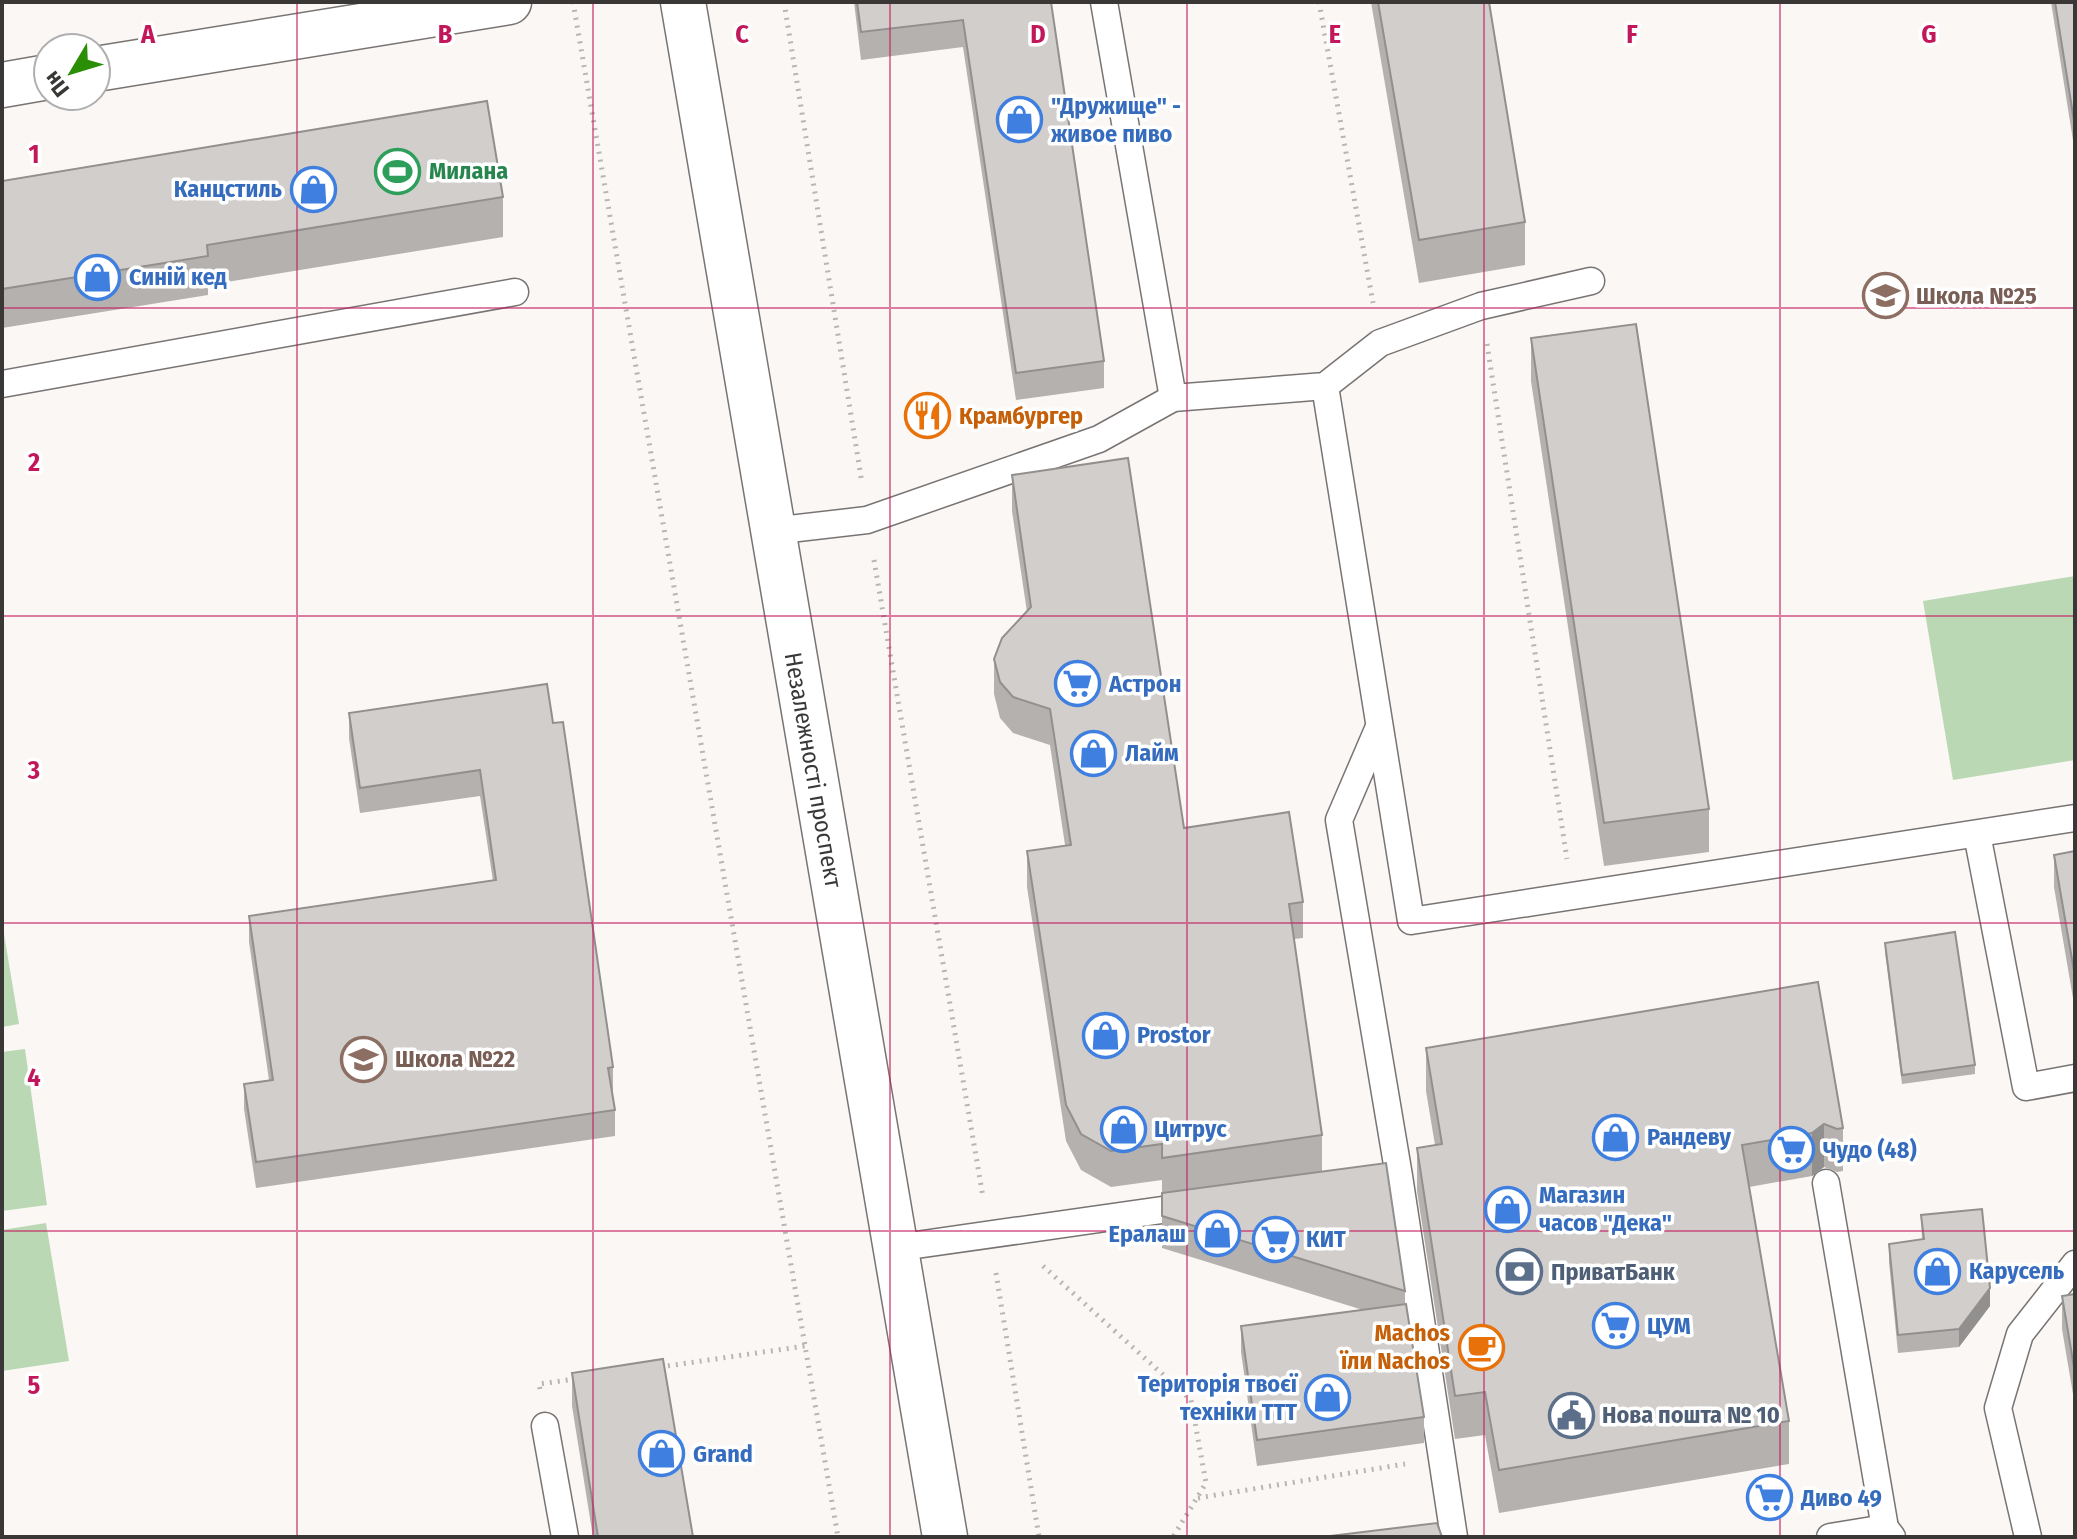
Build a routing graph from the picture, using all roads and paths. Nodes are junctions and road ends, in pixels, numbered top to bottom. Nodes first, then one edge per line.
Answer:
1 (509, 2) edge
2 (573, 2) edge
3 (683, 2) edge
4 (784, 2) edge
5 (1104, 2) edge
6 (1319, 2) edge
7 (112, 66) edge
8 (32, 80) edge
9 (2, 85) edge
10 (1591, 281) dead end
11 (515, 292) dead end
12 (1481, 306) junction
13 (1380, 343) junction
14 (2, 384) edge
15 (1325, 386) junction
16 (1173, 398) junction
17 (867, 520) junction
18 (772, 531) junction
19 (1379, 727) junction
20 (2075, 818) edge
21 (1977, 834) junction
22 (1573, 896) junction
23 (2075, 1078) edge
24 (1399, 1176) junction
25 (1368, 1181) edge
26 (1826, 1183) edge
27 (1228, 1200) edge
28 (998, 1233) junction
29 (895, 1248) junction
30 (2075, 1264) edge
31 (805, 1346) junction
32 (649, 1368) edge
33 (586, 1377) edge
34 (545, 1426) joint
35 (1442, 1458) junction
36 (1197, 1498) junction
37 (1889, 1533) edge
38 (565, 1537) edge
39 (838, 1537) edge
40 (945, 1537) edge
41 (1039, 1537) edge
42 (1173, 1537) edge
43 (1454, 1537) edge
44 (1830, 1537) edge
45 (2028, 1537) edge

1 - 7 street
2 - 31 path
3 - 18 street, Незалежності проспект
4 - 17 path
5 - 16 lane
6 - 13 path
8 - 9 street
10 - 12 lane
11 - 14 lane
12 - 13 lane
12 - 22 path
13 - 15 lane
15 - 16 lane
15 - 19 lane
16 - 17 lane
17 - 18 lane
17 - 28 path
18 - 29 street, Незалежності проспект
19 - 22 lane
19 - 24 lane
20 - 21 lane
21 - 22 lane
21 - 23 lane
24 - 25 lane
24 - 35 lane
26 - 37 lane
27 - 28 lane
28 - 29 lane
28 - 36 path
28 - 41 path
29 - 40 street, Незалежності проспект
30 - 45 lane
31 - 32 path
31 - 39 path
33 - 34 path
34 - 38 lane
35 - 36 path
35 - 43 lane
36 - 42 path
37 - 44 lane

